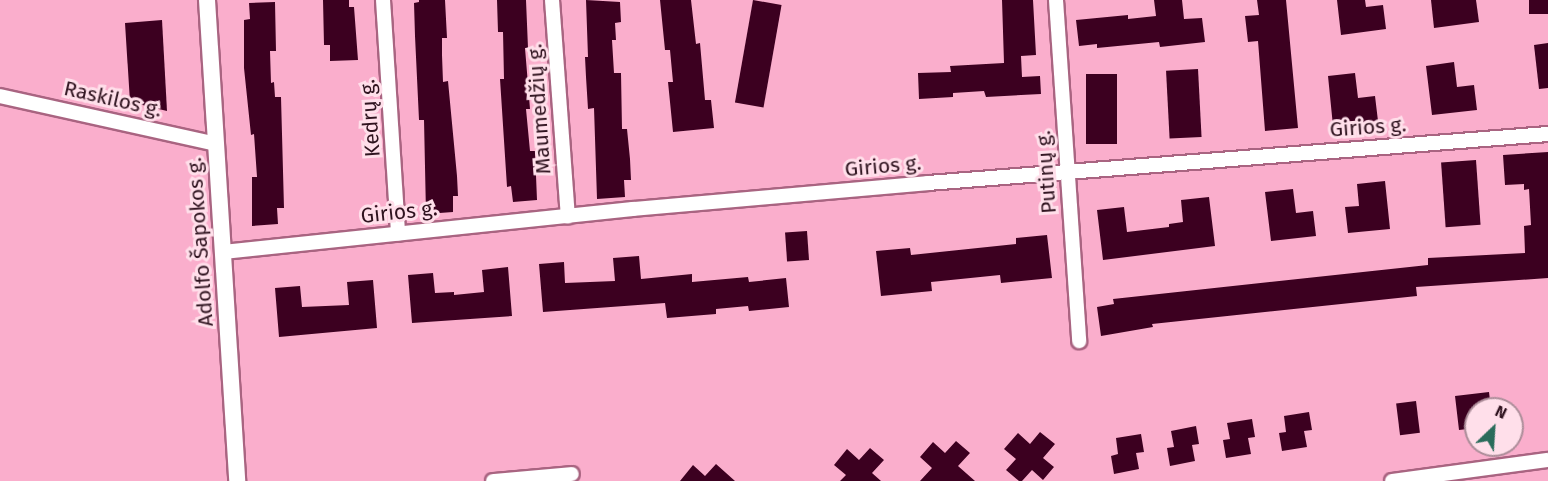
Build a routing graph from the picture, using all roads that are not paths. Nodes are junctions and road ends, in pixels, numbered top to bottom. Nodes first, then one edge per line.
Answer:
1 (207, 0) edge
2 (383, 0) edge
3 (552, 0) edge
4 (1056, 0) edge
5 (0, 96) edge
6 (1548, 134) edge
7 (216, 144) junction
8 (1066, 171) junction
9 (568, 216) junction
10 (398, 234) junction
11 (223, 252) junction
12 (1079, 341) dead end
13 (1548, 460) edge
14 (572, 474) dead end
15 (237, 481) edge
16 (493, 481) edge
17 (1392, 481) edge

1 - 7 street, Adolfo Šapokos g.
2 - 10 street, Kedrų g.
3 - 9 street, Maumedžių g.
4 - 8 street, Putinų g.
5 - 7 street, Raskilos g.
6 - 8 street, Girios g.
7 - 11 street, Adolfo Šapokos g.
8 - 9 street, Girios g.
8 - 12 street, Putinų g.
9 - 10 street, Girios g.
10 - 11 street, Girios g.
11 - 15 street, Adolfo Šapokos g.
13 - 17 street
14 - 16 street

